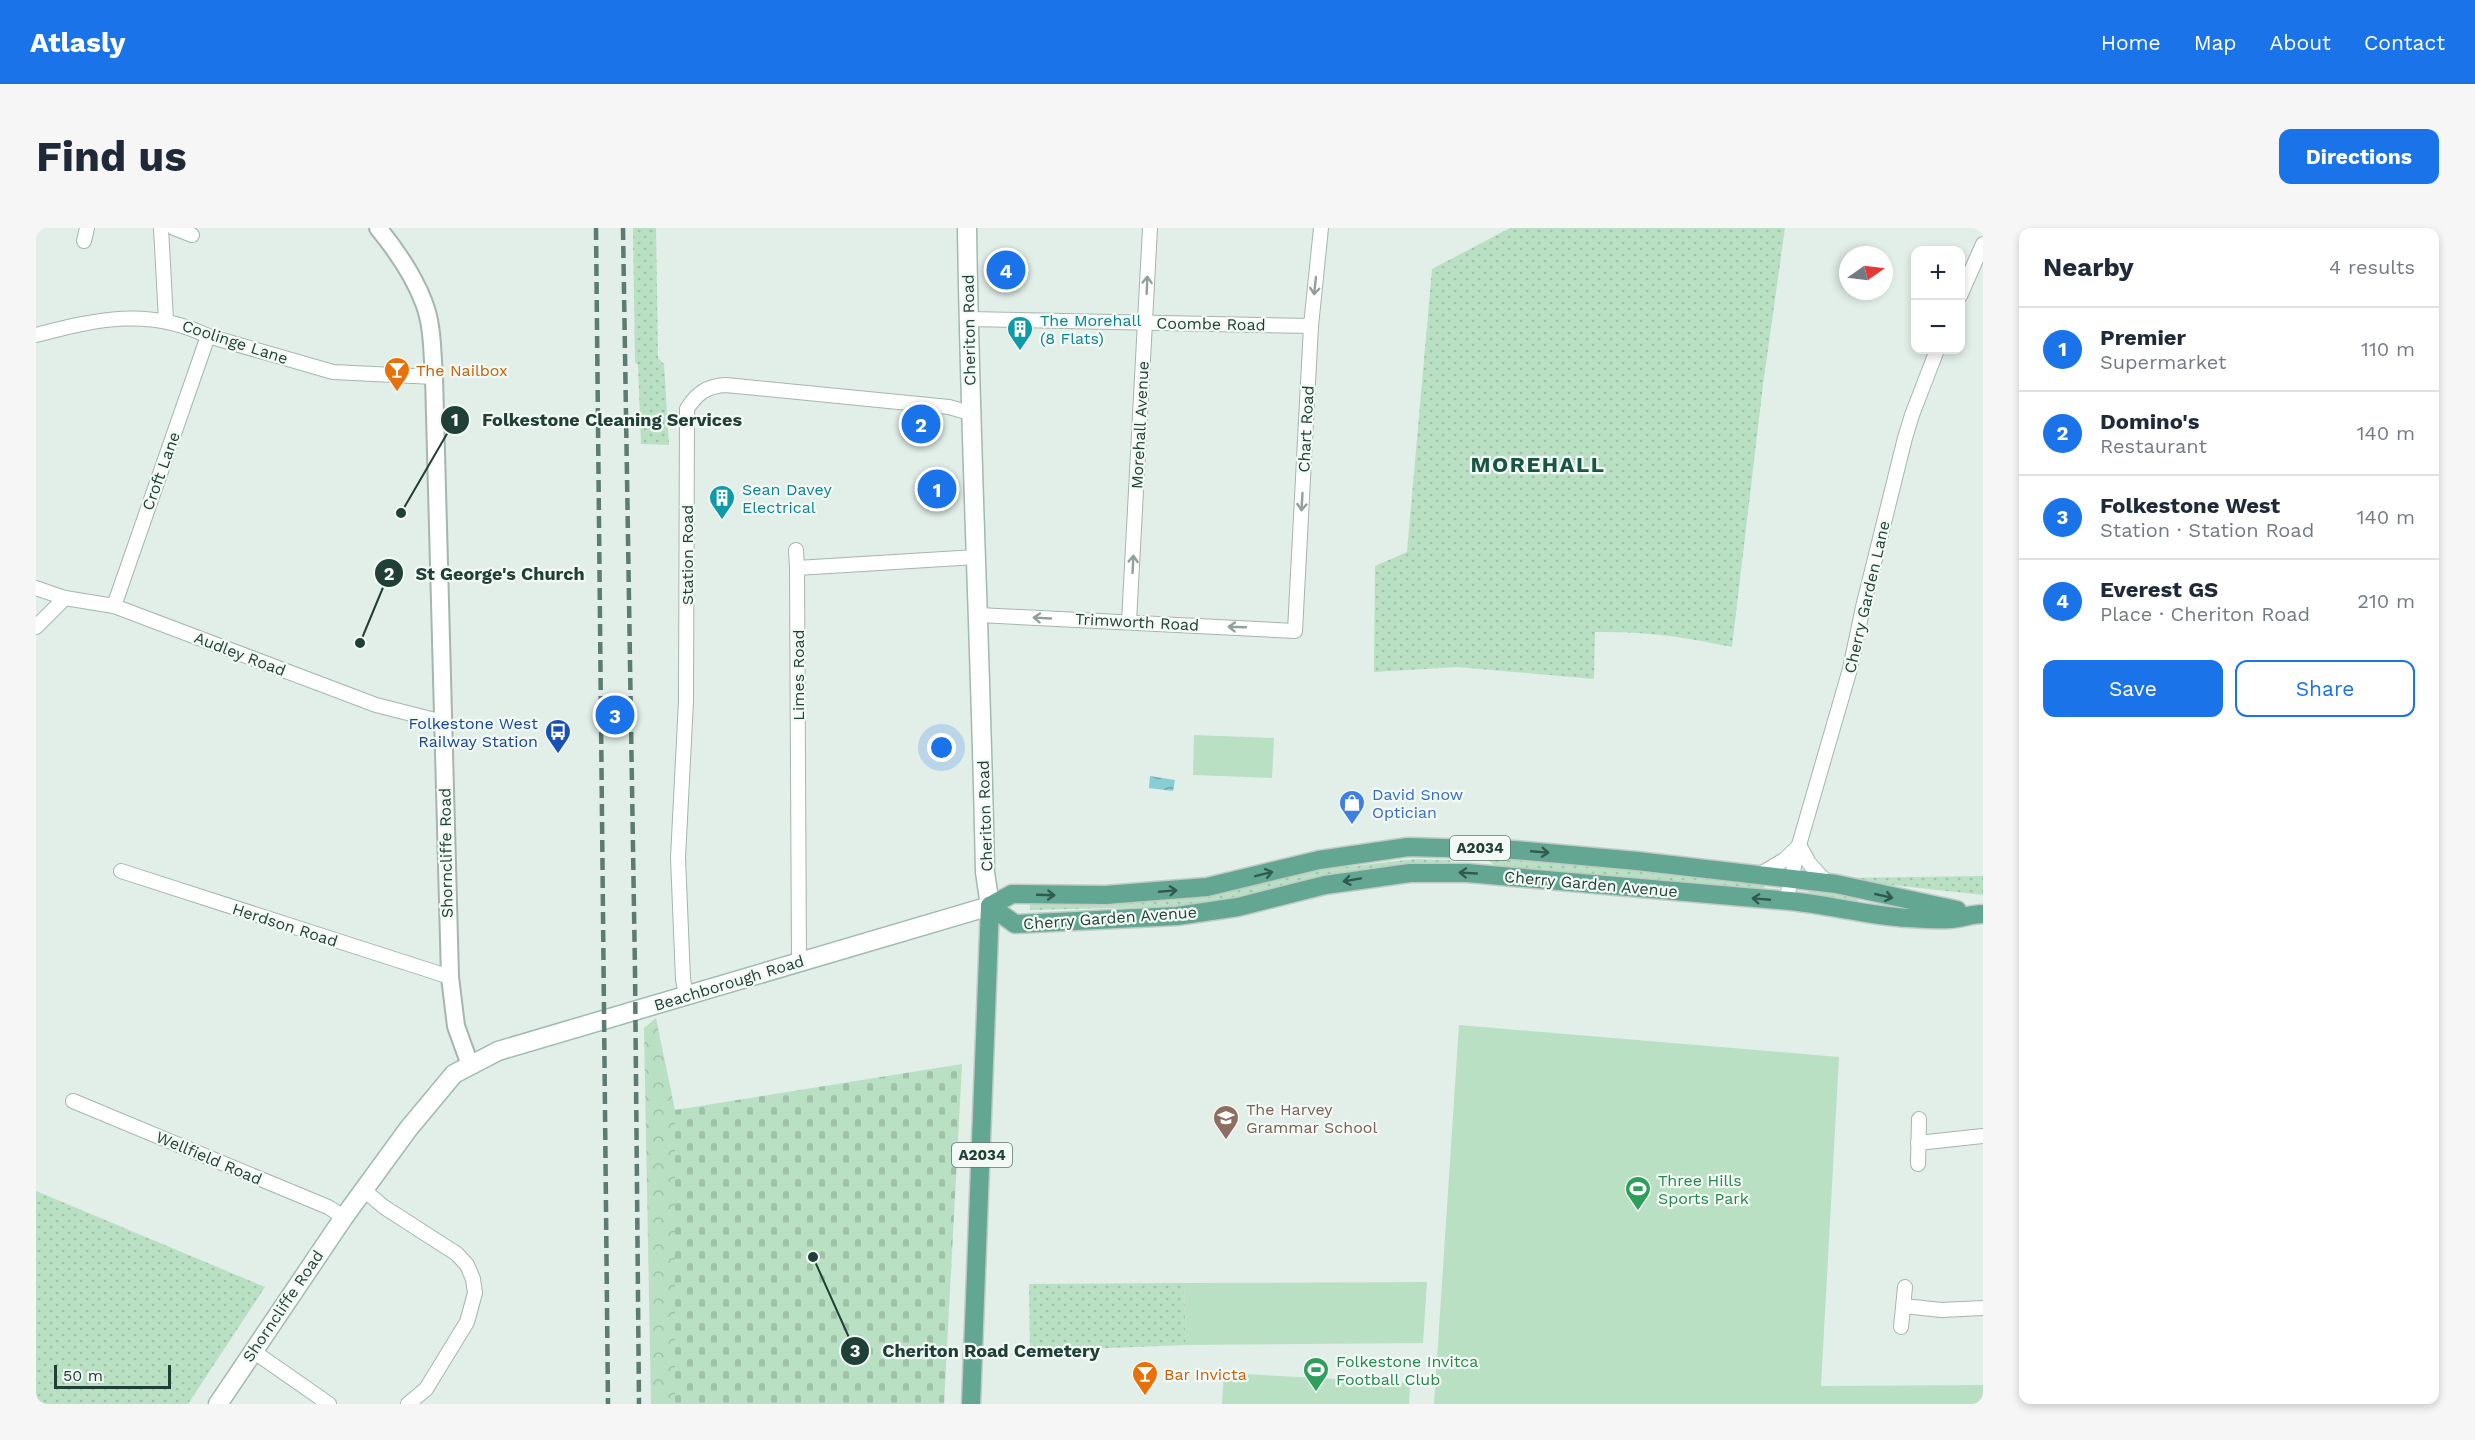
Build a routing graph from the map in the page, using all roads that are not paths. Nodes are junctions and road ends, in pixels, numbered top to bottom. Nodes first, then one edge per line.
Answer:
1 (161, 228) edge
2 (174, 228) edge
3 (378, 228) edge
4 (967, 228) edge
5 (1150, 228) edge
6 (1321, 228) edge
7 (192, 235) dead end
8 (1983, 244) edge
9 (1965, 285) edge
10 (166, 320) junction
11 (968, 320) junction
12 (1146, 322) junction
13 (1311, 326) junction
14 (36, 335) edge
15 (208, 336) junction
16 (1935, 354) edge
17 (434, 377) junction
18 (970, 413) junction
19 (796, 550) dead end
20 (976, 557) junction
21 (797, 568) junction
22 (36, 588) edge
23 (64, 598) junction
24 (114, 606) junction
25 (980, 615) junction
26 (1129, 622) junction
27 (36, 627) edge
28 (1295, 631) joint
29 (443, 722) junction
30 (1799, 845) junction
31 (121, 871) dead end
32 (1756, 876) junction
33 (1790, 880) junction
34 (1827, 883) junction
35 (1786, 901) junction
36 (990, 906) junction
37 (1977, 914) edge
38 (799, 962) junction
39 (450, 977) junction
40 (686, 994) junction
41 (470, 1065) junction
42 (73, 1101) dead end
43 (1919, 1119) dead end
44 (1983, 1136) edge
45 (1918, 1143) junction
46 (1918, 1164) dead end
47 (364, 1190) junction
48 (344, 1216) junction
49 (1905, 1287) dead end
50 (1904, 1306) junction
51 (1983, 1308) edge
52 (1901, 1327) dead end
53 (253, 1351) junction
54 (218, 1404) edge
55 (329, 1404) edge
56 (408, 1404) edge
57 (971, 1404) edge

1 - 10 street
2 - 7 street
3 - 17 street, Shorncliffe Road
4 - 11 main road, Cheriton Road
12 -> 5 street, Morehall Avenue
6 -> 13 street, Chart Road
8 - 9 street
10 - 14 street, Coolinge Lane
10 - 15 street, Coolinge Lane
11 - 12 street, Coombe Road
11 - 18 main road, Cheriton Road
12 - 13 street, Coombe Road
26 -> 12 street, Morehall Avenue
13 -> 28 street, Chart Road
15 - 17 street, Coolinge Lane
15 - 24 street, Croft Lane
16 - 30 street, Cherry Garden Lane
17 - 29 street, Shorncliffe Road
18 - 20 main road, Cheriton Road
18 - 40 street, Station Road
19 - 21 street, Limes Road
20 - 21 street
20 - 25 main road, Cheriton Road
21 - 38 street, Limes Road
22 - 23 street, Audley Road
23 - 24 street, Audley Road
23 - 27 street
24 - 29 street, Audley Road
26 -> 25 street, Trimworth Road
25 - 36 main road, Cheriton Road
28 -> 26 street, Trimworth Road
29 - 39 street, Shorncliffe Road
30 - 32 street
30 - 33 street, Cherry Garden Lane
30 - 34 street
31 - 39 street, Herdson Road
32 - 33 main road, Cherry Garden Avenue / A2034
36 -> 32 main road, Cherry Garden Avenue / A2034
33 - 34 main road, Cherry Garden Avenue / A2034
33 - 35 street, Cherry Garden Lane
34 -> 37 main road, Cherry Garden Avenue / A2034
35 -> 36 main road, Cherry Garden Avenue / A2034
35 - 37 main road, Cherry Garden Avenue / A2034
36 - 38 main road, Beachborough Road
36 - 57 main road, Cheriton Road / A2034
38 - 40 main road, Beachborough Road
39 - 41 street, Shorncliffe Road
40 - 41 main road, Beachborough Road
41 - 47 main road, Shorncliffe Road
42 - 48 street, Wellfield Road
43 - 45 street
44 - 45 street
45 - 46 street
47 - 48 main road, Shorncliffe Road
47 - 56 street
48 - 53 main road, Shorncliffe Road
49 - 50 street
50 - 51 street
50 - 52 street
53 - 54 main road, Shorncliffe Road
53 - 55 street

